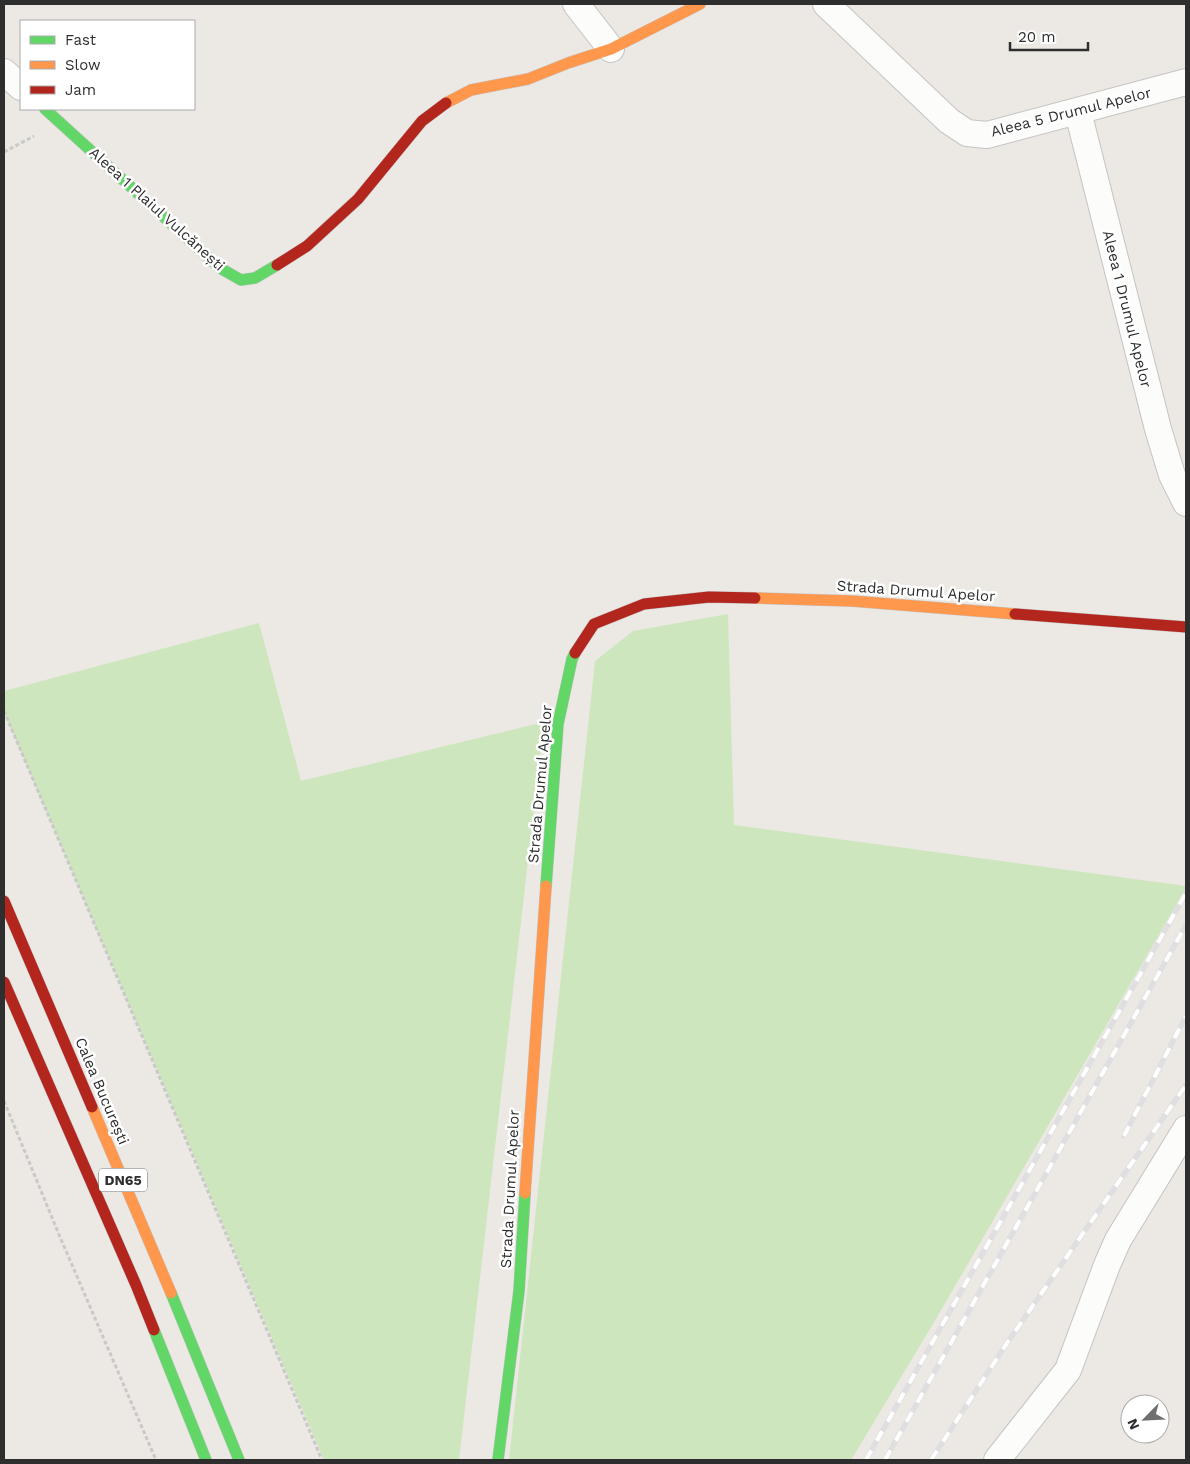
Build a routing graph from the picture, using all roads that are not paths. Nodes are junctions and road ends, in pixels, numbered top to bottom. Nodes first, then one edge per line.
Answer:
1 (576, 4) edge
2 (700, 4) edge
3 (826, 4) edge
4 (611, 49) junction
5 (4, 72) edge
6 (1186, 82) edge
7 (20, 86) edge
8 (46, 110) edge
9 (1078, 112) junction
10 (1186, 502) edge
11 (1186, 627) edge
12 (4, 901) edge
13 (4, 982) edge
14 (1186, 1129) edge
15 (206, 1460) edge
16 (239, 1460) edge
17 (498, 1460) edge
18 (997, 1460) edge

1 - 4 street
2 - 4 street, Aleea 1 Plaiul Vulcănești
3 - 9 street, Aleea 5 Drumul Apelor
4 - 8 street, Aleea 1 Plaiul Vulcănești
5 - 7 street
6 - 9 street, Aleea 5 Drumul Apelor
9 - 10 street, Aleea 1 Drumul Apelor
11 - 17 street, Strada Drumul Apelor
12 - 16 street, Calea București / DN65
13 - 15 street, DN65
14 - 18 street

